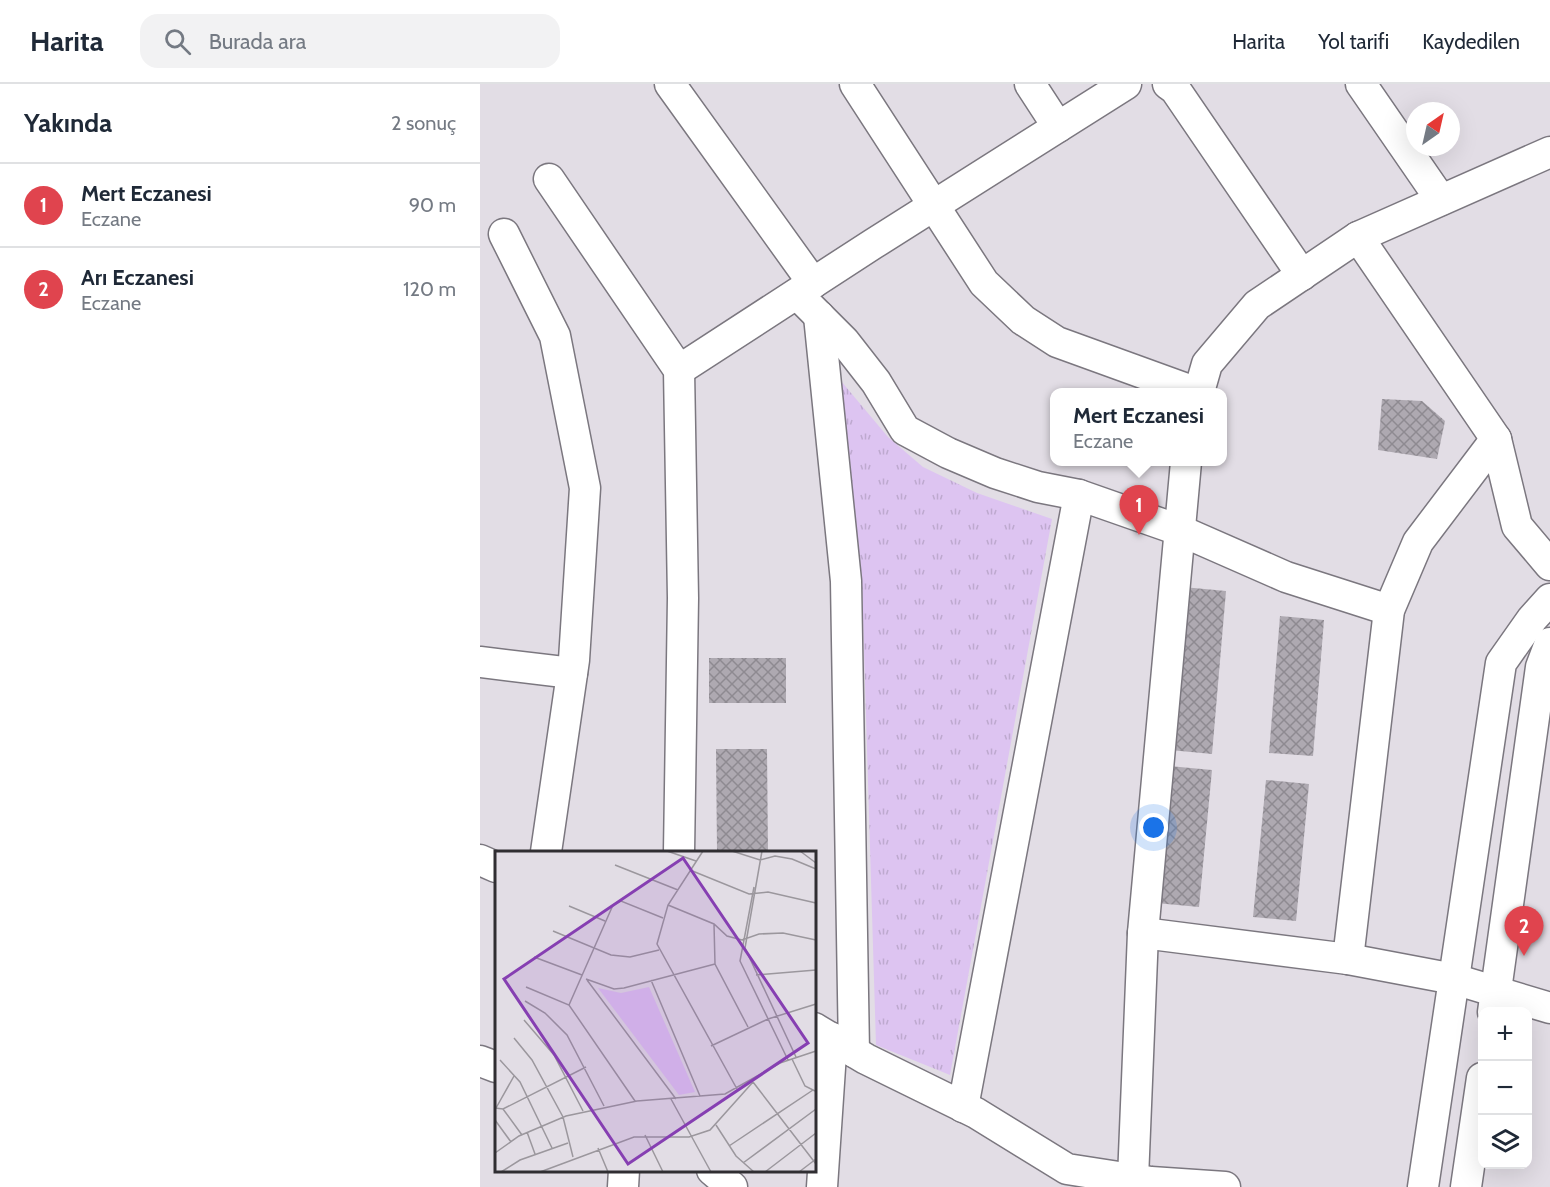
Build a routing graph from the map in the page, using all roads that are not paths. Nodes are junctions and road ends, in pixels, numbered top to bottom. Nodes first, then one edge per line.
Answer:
1 (670, 84) edge
2 (855, 84) edge
3 (1030, 84) edge
4 (1125, 84) edge
5 (1168, 84) edge
6 (1361, 84) edge
7 (1058, 127) junction
8 (1549, 154) edge
9 (549, 179) dead end
10 (1441, 201) junction
11 (933, 206) junction
12 (504, 234) dead end
13 (1358, 237) junction
14 (1302, 275) junction
15 (805, 288) junction
16 (819, 316) junction
17 (679, 370) junction
18 (1183, 388) edge
19 (1199, 388) edge
20 (1496, 439) junction
21 (1186, 466) edge
22 (1079, 495) junction
23 (1179, 530) junction
24 (1550, 566) edge
25 (1550, 599) edge
26 (1389, 610) junction
27 (1550, 643) edge
28 (480, 662) edge
29 (572, 673) junction
30 (1539, 771) edge
31 (546, 851) edge
32 (679, 851) edge
33 (480, 860) edge
34 (495, 867) edge
35 (1143, 933) junction
36 (1348, 959) junction
37 (1454, 980) junction
38 (1494, 1002) edge
39 (1550, 1008) edge
40 (833, 1039) edge
41 (480, 1062) edge
42 (495, 1067) edge
43 (1478, 1105) edge
44 (963, 1107) junction
45 (624, 1172) edge
46 (714, 1172) edge
47 (1133, 1179) junction
48 (623, 1187) edge
49 (732, 1187) edge
50 (822, 1187) edge
51 (1225, 1187) edge
52 (1423, 1187) edge
53 (1466, 1187) edge

1 - 15 street
2 - 11 street
3 - 7 street
4 - 7 street
5 - 14 street
6 - 10 street
7 - 11 street
8 - 10 street
9 - 17 street
10 - 13 street
11 - 15 street
11 - 18 street
12 - 29 street
13 - 14 street
13 - 20 street
14 - 19 street
15 - 16 street
15 - 17 street
16 - 22 street
16 - 40 street
17 - 32 street
20 - 24 street
20 - 26 street
21 - 23 street
22 - 23 street
22 - 44 street
23 - 26 street
23 - 35 street
25 - 37 street
26 - 36 street
27 - 30 street
28 - 29 street
29 - 31 street
30 - 38 street
33 - 34 street
35 - 36 street
35 - 47 street
36 - 37 street
37 - 38 street
37 - 52 street
38 - 39 street
40 - 44 street
40 - 50 street
41 - 42 street
43 - 53 street
44 - 47 street
45 - 48 street
46 - 49 street
47 - 51 street

